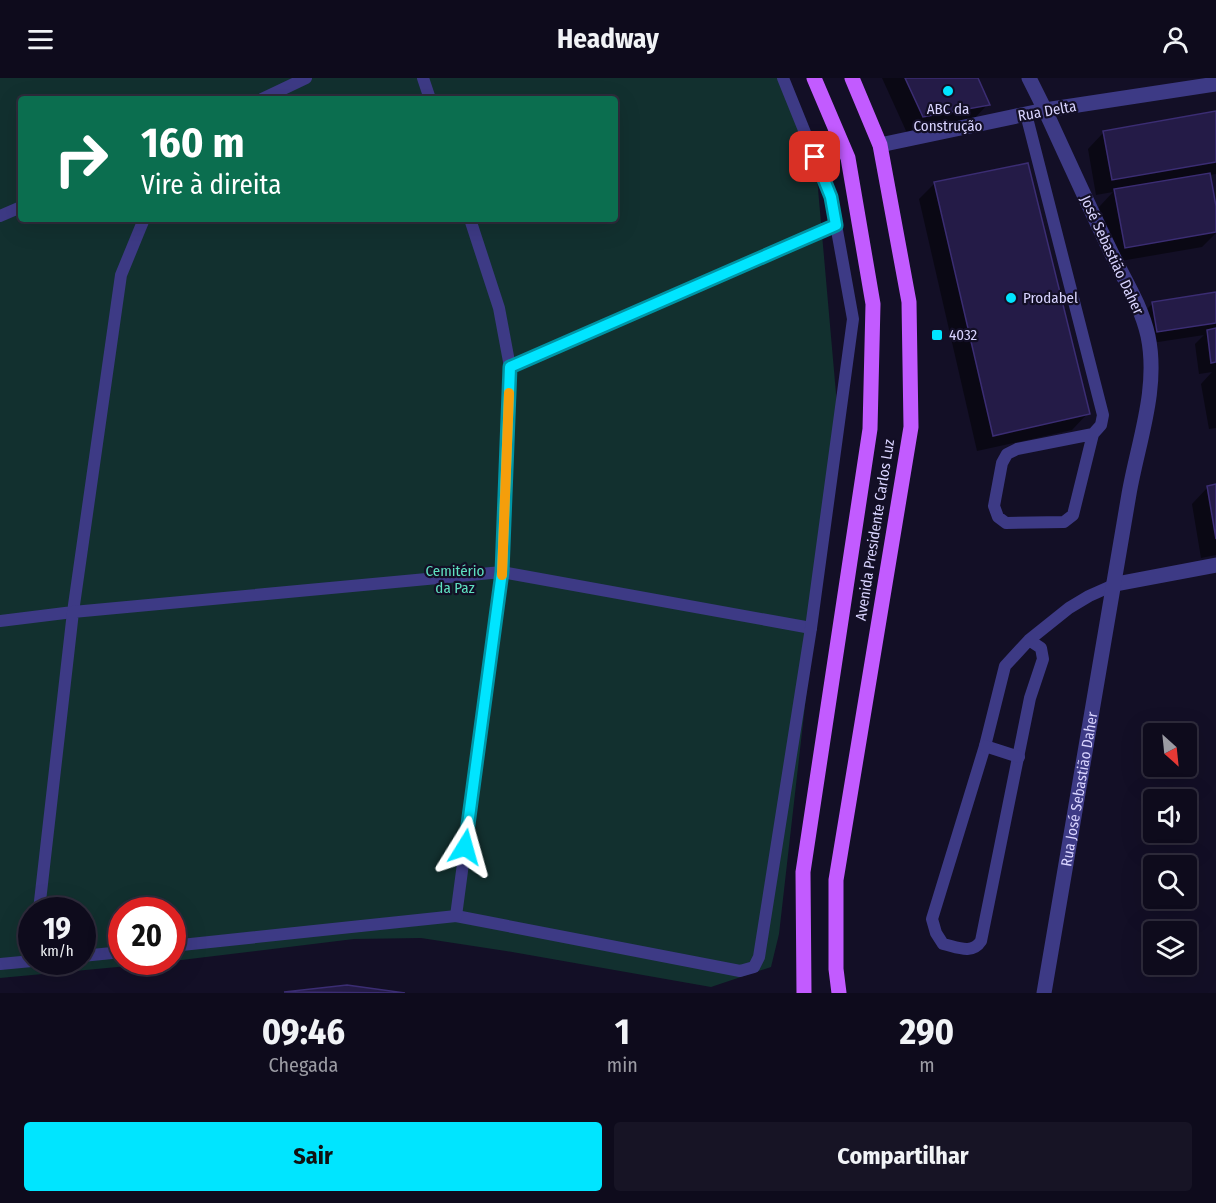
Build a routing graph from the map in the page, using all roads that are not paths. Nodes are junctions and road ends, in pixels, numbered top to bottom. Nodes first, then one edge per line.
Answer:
1 (306, 78) edge
2 (423, 78) edge
3 (783, 78) edge
4 (814, 78) edge
5 (852, 78) edge
6 (1029, 78) edge
7 (1216, 84) edge
8 (268, 96) edge
9 (429, 96) edge
10 (1045, 110) junction
11 (1026, 114) junction
12 (880, 145) junction
13 (18, 208) edge
14 (0, 216) edge
15 (143, 222) edge
16 (471, 222) edge
17 (836, 225) junction
18 (510, 367) junction
19 (1093, 434) junction
20 (1216, 565) edge
21 (502, 572) junction
22 (1116, 584) junction
23 (73, 612) junction
24 (0, 621) edge
25 (811, 628) junction
26 (1029, 640) junction
27 (984, 746) junction
28 (1019, 757) junction
29 (40, 897) edge
30 (456, 916) junction
31 (186, 945) edge
32 (18, 962) edge
33 (0, 964) edge
34 (804, 993) edge
35 (839, 993) edge
36 (1044, 993) edge

1 - 8 lane
2 - 9 lane
3 - 17 lane
4 - 34 main road, Avenida Presidente Carlos Luz
5 - 12 main road, Avenida Presidente Carlos Luz
6 - 10 street, José Sebastião Daher
7 - 10 street, Rua Delta
10 - 11 street, Rua Delta
10 - 22 street, José Sebastião Daher
11 - 12 street, Rua Delta
11 - 19 lane
12 - 35 main road, Avenida Presidente Carlos Luz
13 - 14 lane
15 - 23 lane
16 - 18 lane
17 - 18 lane
17 - 25 lane
18 - 21 lane
19 - 19 lane
20 - 22 street
21 - 23 lane
21 - 25 lane
21 - 30 lane
22 - 26 lane
22 - 36 street, Rua José Sebastião Daher
23 - 24 lane
23 - 29 lane
25 - 30 lane
26 - 27 lane
26 - 28 lane
27 - 28 lane
27 - 28 lane
30 - 31 lane
32 - 33 lane

